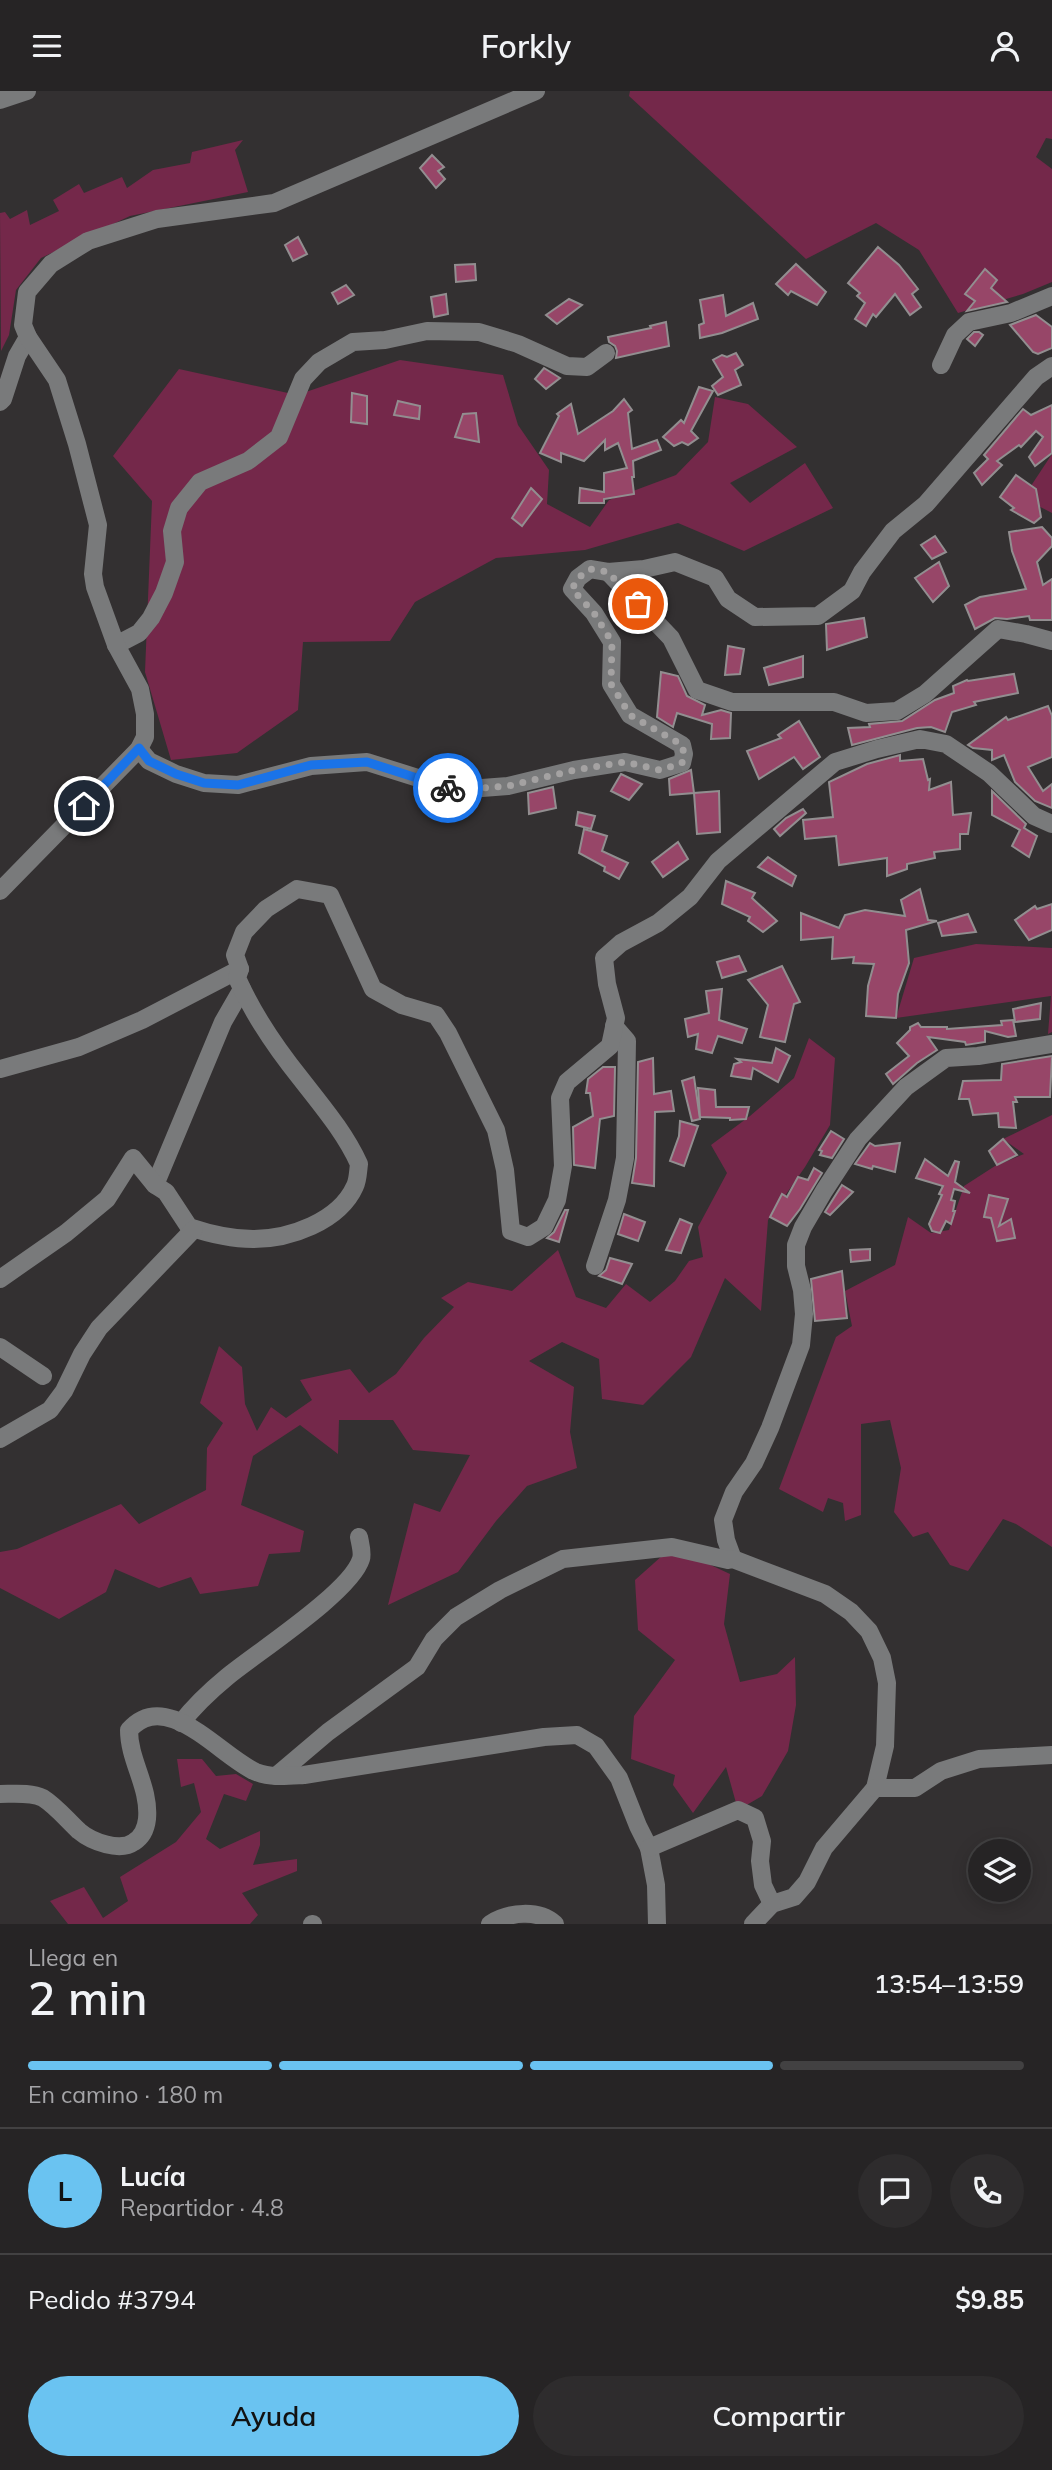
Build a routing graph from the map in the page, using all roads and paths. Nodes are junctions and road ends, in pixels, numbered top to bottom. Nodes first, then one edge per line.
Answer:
1 (27, 91) edge
2 (536, 91) edge
3 (0, 100) edge
4 (1052, 296) edge
5 (27, 337) junction
6 (606, 353) dead end
7 (941, 365) dead end
8 (1049, 371) edge
9 (0, 402) edge
10 (608, 572) junction
11 (1052, 641) edge
12 (116, 645) junction
13 (139, 748) junction
14 (1052, 824) edge
15 (0, 891) edge
16 (240, 969) junction
17 (242, 989) junction
18 (614, 1026) junction
19 (1052, 1044) edge
20 (0, 1069) edge
21 (155, 1185) junction
22 (194, 1229) junction
23 (595, 1266) dead end
24 (0, 1279) edge
25 (0, 1347) edge
26 (43, 1375) dead end
27 (0, 1439) edge
28 (359, 1537) dead end
29 (733, 1559) junction
30 (181, 1723) junction
31 (1052, 1755) edge
32 (276, 1776) junction
33 (875, 1788) junction
34 (0, 1794) edge
35 (649, 1848) junction
36 (772, 1904) junction
37 (490, 1924) edge
38 (555, 1924) edge
39 (657, 1924) edge
40 (753, 1924) edge

1 - 3 street
2 - 5 street
4 - 7 street
5 - 9 street
5 - 12 street
6 - 12 street
8 - 10 street
10 - 11 street
10 - 13 street
12 - 13 street
13 - 15 street
14 - 18 street
16 - 17 street
16 - 18 street
16 - 20 street
17 - 21 street
17 - 22 street
18 - 23 street
19 - 29 street
21 - 22 street
21 - 24 street
22 - 27 street
25 - 26 street
28 - 30 street
29 - 32 street
29 - 33 street
30 - 32 street
30 - 34 street
31 - 33 street
32 - 35 street
33 - 36 street
35 - 36 street
35 - 39 street
36 - 40 street
37 - 38 street

